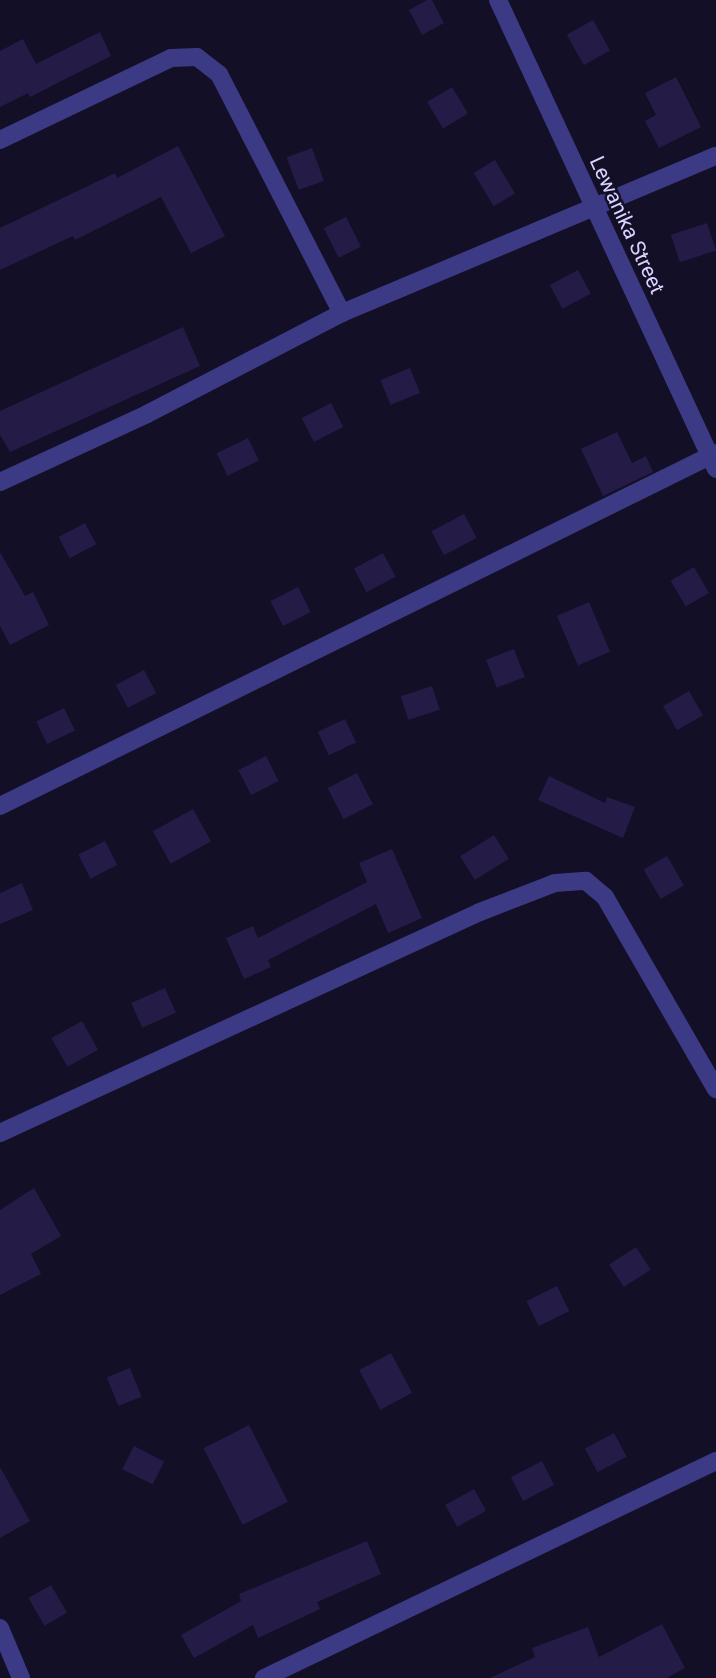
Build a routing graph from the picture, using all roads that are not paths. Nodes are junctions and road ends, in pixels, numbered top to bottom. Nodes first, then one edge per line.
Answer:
1 (498, 0) edge
2 (0, 140) edge
3 (716, 156) edge
4 (593, 205) junction
5 (342, 313) junction
6 (714, 459) edge
7 (0, 482) edge
8 (0, 806) edge
9 (716, 1089) edge
10 (0, 1133) edge
11 (716, 1461) edge
12 (0, 1628) edge
13 (21, 1678) edge
14 (264, 1678) edge

1 - 4 street, Lewanika Street
2 - 5 street
3 - 4 street
4 - 5 street
4 - 6 street, Lewanika Street
5 - 7 street
6 - 8 street
9 - 10 street
11 - 14 street
12 - 13 street

